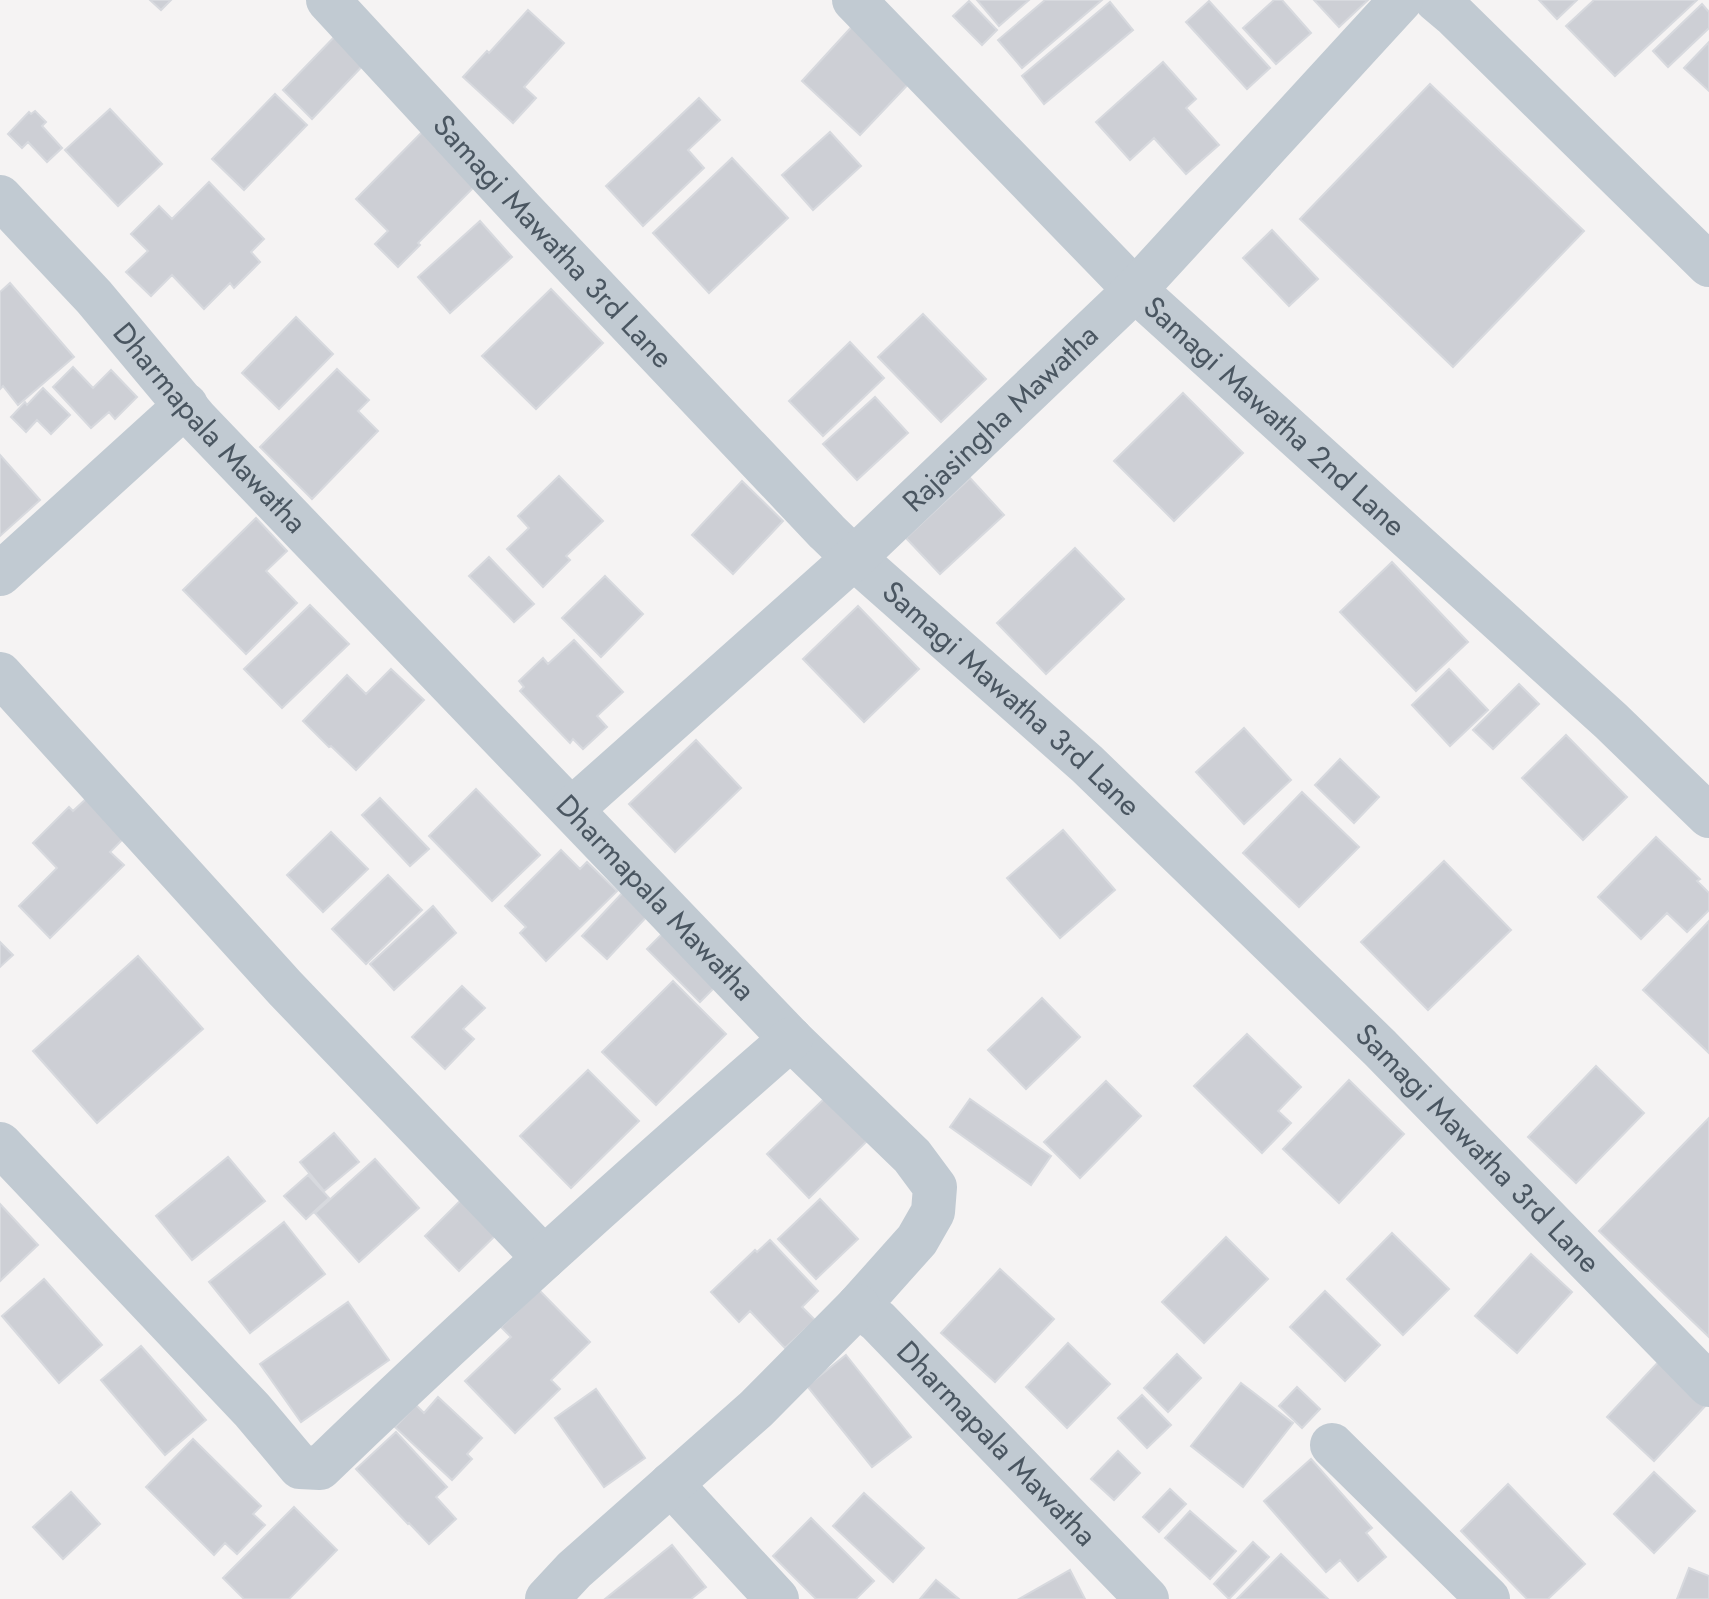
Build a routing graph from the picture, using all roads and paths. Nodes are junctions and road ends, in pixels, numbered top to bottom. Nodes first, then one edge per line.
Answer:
1 (328, 0) edge
2 (854, 0) edge
3 (1401, 0) edge
4 (1436, 0) edge
5 (0, 197) edge
6 (1709, 265) edge
7 (1135, 290) junction
8 (186, 405) junction
9 (854, 558) junction
10 (0, 574) edge
11 (0, 674) edge
12 (572, 809) junction
13 (1709, 816) edge
14 (791, 1039) junction
15 (0, 1144) edge
16 (544, 1258) junction
17 (858, 1306) junction
18 (1709, 1385) edge
19 (1332, 1445) dead end
20 (671, 1484) junction
21 (547, 1599) edge
22 (777, 1599) edge
23 (1147, 1599) edge
24 (1488, 1599) edge

1 - 9 street, Samagi Mawatha 3rd Lane
2 - 7 street, Samagi Mawatha 2nd Lane
3 - 7 street, Rajasingha Mawatha
4 - 6 street
5 - 8 street, Dharmapala Mawatha
7 - 9 street, Rajasingha Mawatha
7 - 13 street, Samagi Mawatha 2nd Lane
8 - 10 street
8 - 12 street, Dharmapala Mawatha
9 - 12 street, Rajasingha Mawatha
9 - 18 street, Samagi Mawatha 3rd Lane
11 - 16 street
12 - 14 street, Dharmapala Mawatha
14 - 16 street
14 - 17 street, Dharmapala Mawatha
15 - 16 street
17 - 20 street
17 - 23 street, Dharmapala Mawatha
19 - 24 street
20 - 21 street
20 - 22 street

